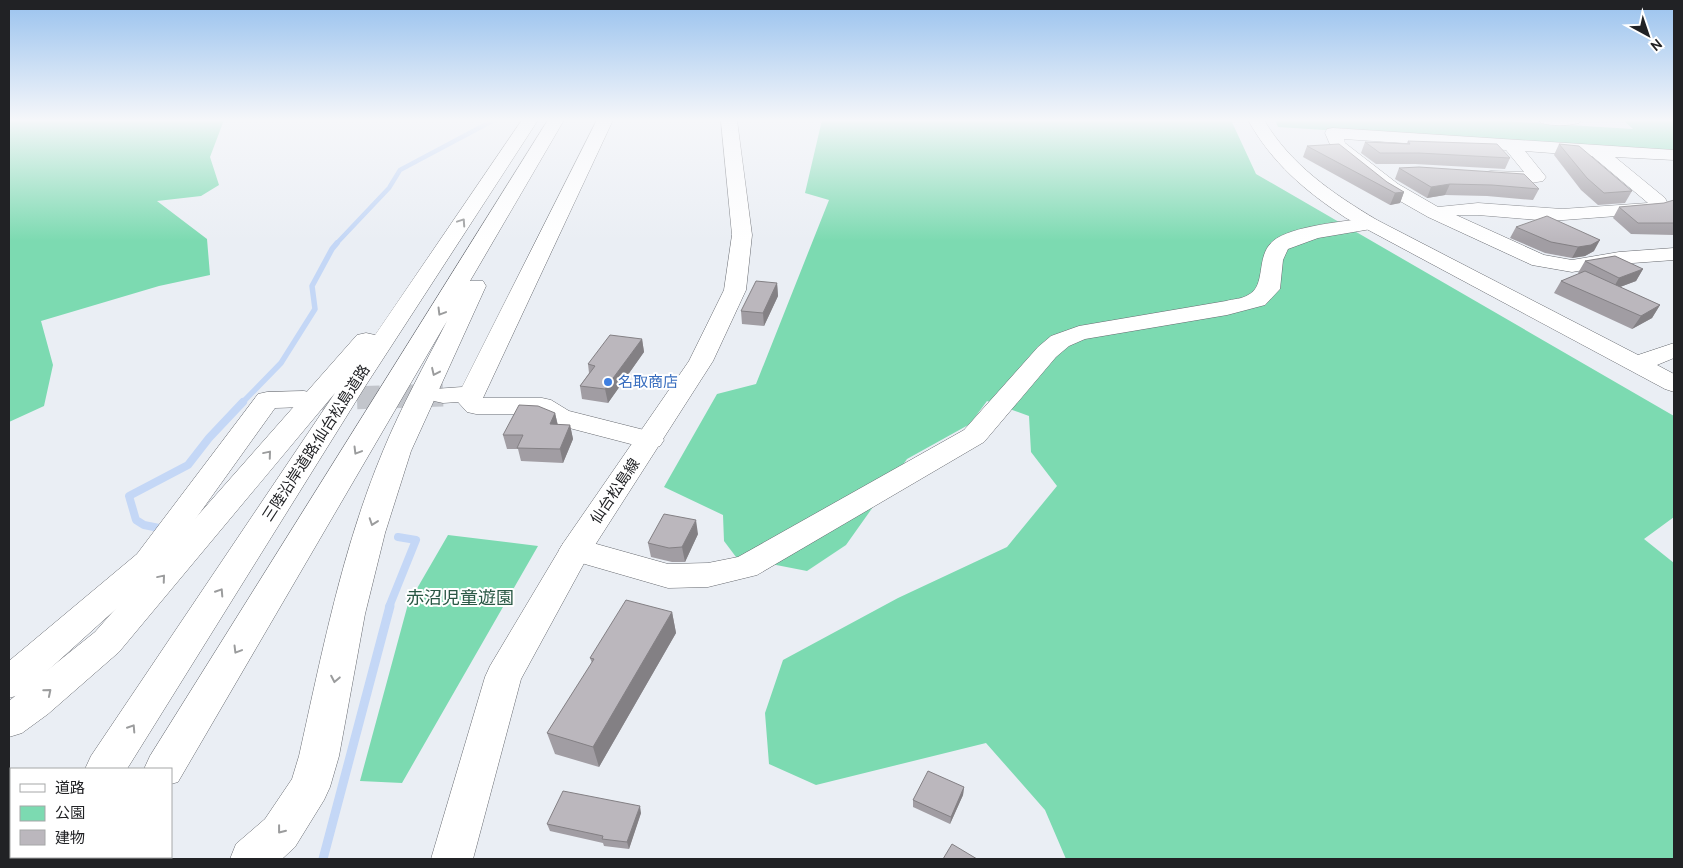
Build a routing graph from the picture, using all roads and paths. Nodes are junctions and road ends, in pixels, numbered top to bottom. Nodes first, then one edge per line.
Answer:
1 (503, 161) edge
2 (532, 161) edge
3 (585, 161) edge
4 (734, 161) edge
5 (1283, 161) edge
6 (1356, 161) edge
7 (1524, 161) edge
8 (1607, 161) edge
9 (528, 168) junction
10 (1370, 172) junction
11 (1397, 172) edge
12 (1473, 175) edge
13 (1435, 213) junction
14 (1370, 224) junction
15 (1664, 255) edge
16 (439, 257) junction
17 (1674, 266) edge
18 (1674, 350) edge
19 (1636, 364) junction
20 (1674, 384) edge
21 (472, 394) junction
22 (443, 395) tunnel mouth
23 (304, 399) tunnel mouth
24 (650, 440) junction
25 (575, 550) junction
26 (9, 683) edge
27 (9, 721) edge
28 (106, 768) edge
29 (165, 768) edge
30 (250, 859) edge
31 (452, 859) edge

16 -> 1 main road, 三陸沿岸道路;仙台松島道路
2 - 9 main road
3 - 21 main road
4 - 24 main road, 仙台松島線
5 - 14 main road
6 - 10 main road
7 - 12 main road
8 - 13 main road
9 -> 29 main road
9 -> 30 main road
10 - 11 main road
10 - 13 main road
13 - 15 main road
14 - 19 main road
14 - 25 main road
15 - 17 main road
27 -> 16 main road
28 -> 16 main road, 三陸沿岸道路;仙台松島道路
18 - 19 main road
19 - 20 main road
21 - 22 main road
21 - 24 main road
23 - 26 main road
24 - 25 main road, 仙台松島線
25 - 31 main road, 仙台松島線

